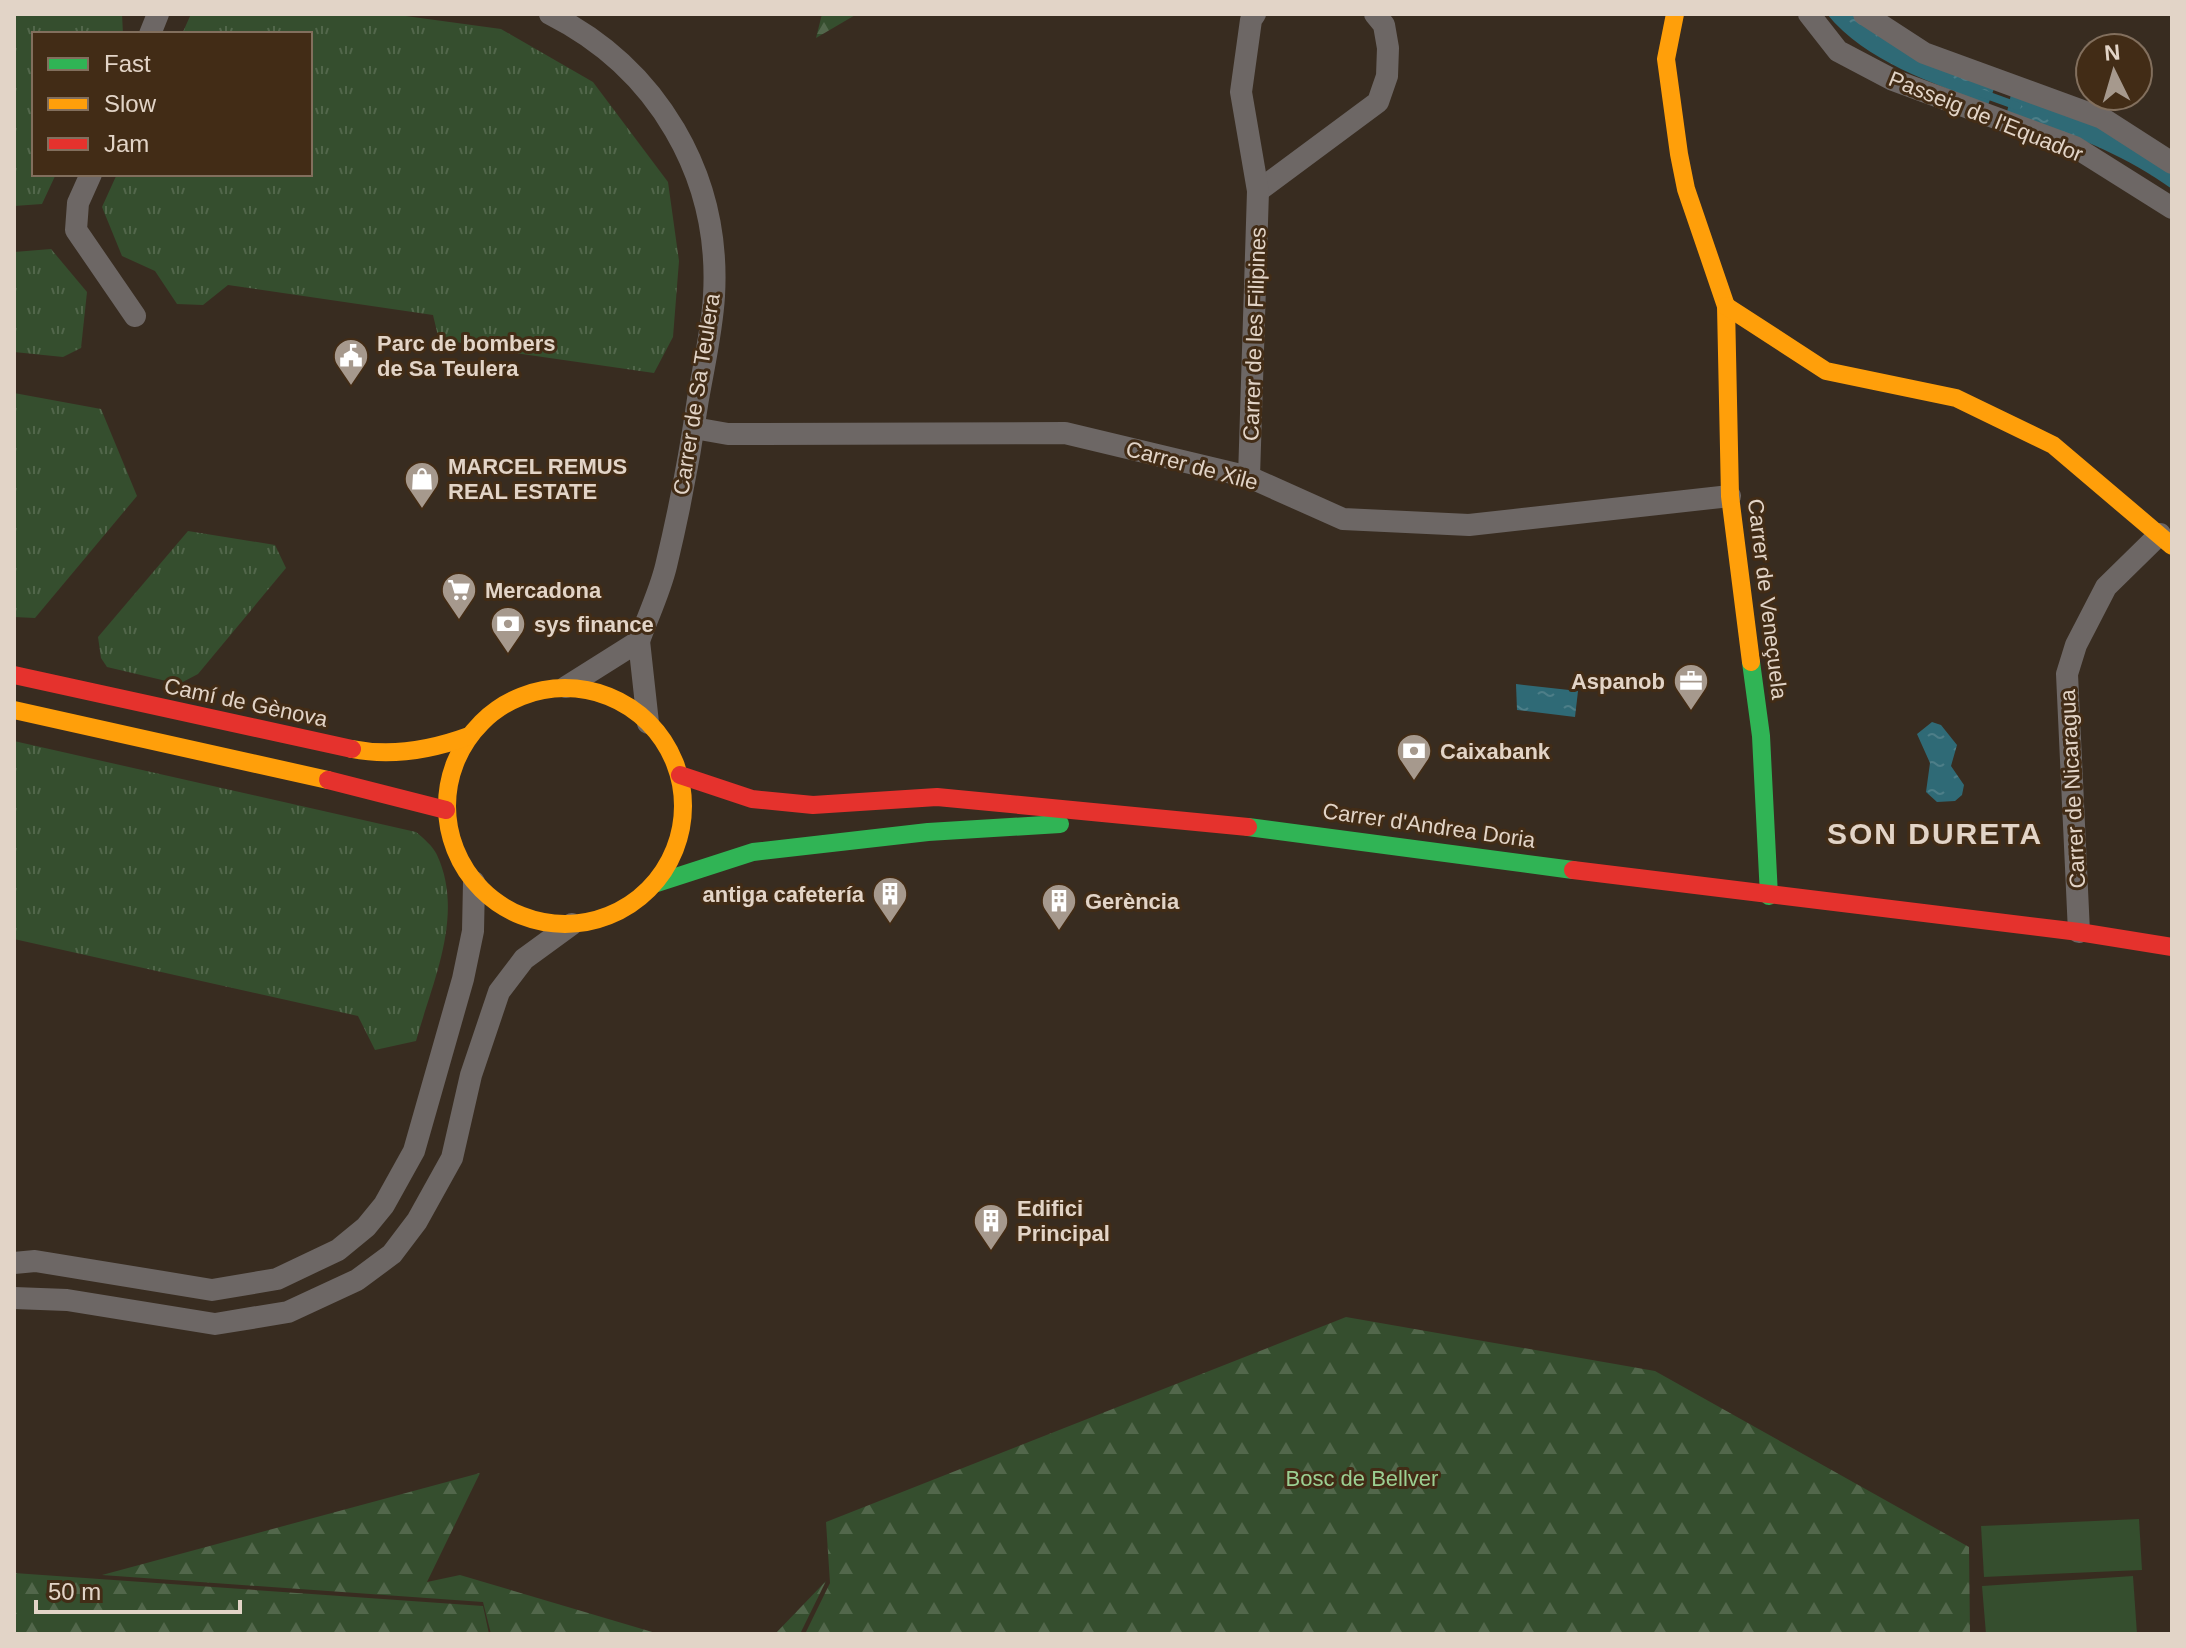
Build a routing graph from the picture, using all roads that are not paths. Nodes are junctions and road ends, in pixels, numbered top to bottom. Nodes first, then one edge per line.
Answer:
1 (550, 14) edge
2 (1255, 14) edge
3 (1375, 14) edge
4 (1675, 14) edge
5 (1809, 14) edge
6 (1864, 14) edge
7 (2172, 163) edge
8 (90, 176) edge
9 (1258, 191) junction
10 (2172, 208) edge
11 (1726, 306) junction
12 (135, 316) dead end
13 (694, 428) junction
14 (1249, 477) junction
15 (1730, 496) junction
16 (2166, 540) edge
17 (639, 641) junction
18 (14, 675) edge
19 (566, 687) junction
20 (14, 710) edge
21 (648, 723) junction
22 (469, 736) junction
23 (680, 775) junction
24 (446, 810) junction
25 (1162, 818) junction
26 (474, 882) junction
27 (654, 884) junction
28 (1769, 896) junction
29 (572, 924) junction
30 (2079, 932) junction
31 (2172, 947) edge
32 (14, 1263) edge
33 (14, 1286) edge
34 (14, 1298) edge
35 (67, 1300) junction

1 - 13 street, Carrer de Sa Teulera
2 - 9 street, Carrer de les Filipines
3 - 9 street
4 - 11 street, Carrer de Veneçuela
5 - 10 street, Passeig de l'Equador
6 - 7 street, Passeig de l'Equador
8 - 12 street
9 - 14 street, Carrer de les Filipines
11 - 15 street, Carrer de Veneçuela
11 - 16 street
13 - 14 street, Carrer de Xile
13 - 17 street, Carrer de Sa Teulera
14 - 15 street, Carrer de Xile
15 - 28 street, Carrer de Veneçuela
16 - 30 street, Carrer de Nicaragua
17 - 19 street
17 - 21 street, Carrer de Sa Teulera
18 - 22 street, Camí de Gènova
19 - 21 street
19 - 22 street
20 - 24 street
21 - 23 street
22 - 24 street
23 - 25 street, Carrer d'Andrea Doria
23 - 27 street
24 - 26 street
25 - 27 street
25 - 28 street, Carrer d'Andrea Doria
26 - 29 street
26 - 32 street
27 - 29 street
28 - 30 street, Carrer d'Andrea Doria
29 - 35 street
30 - 31 street, Carrer d'Andrea Doria
33 - 35 street
34 - 35 street

